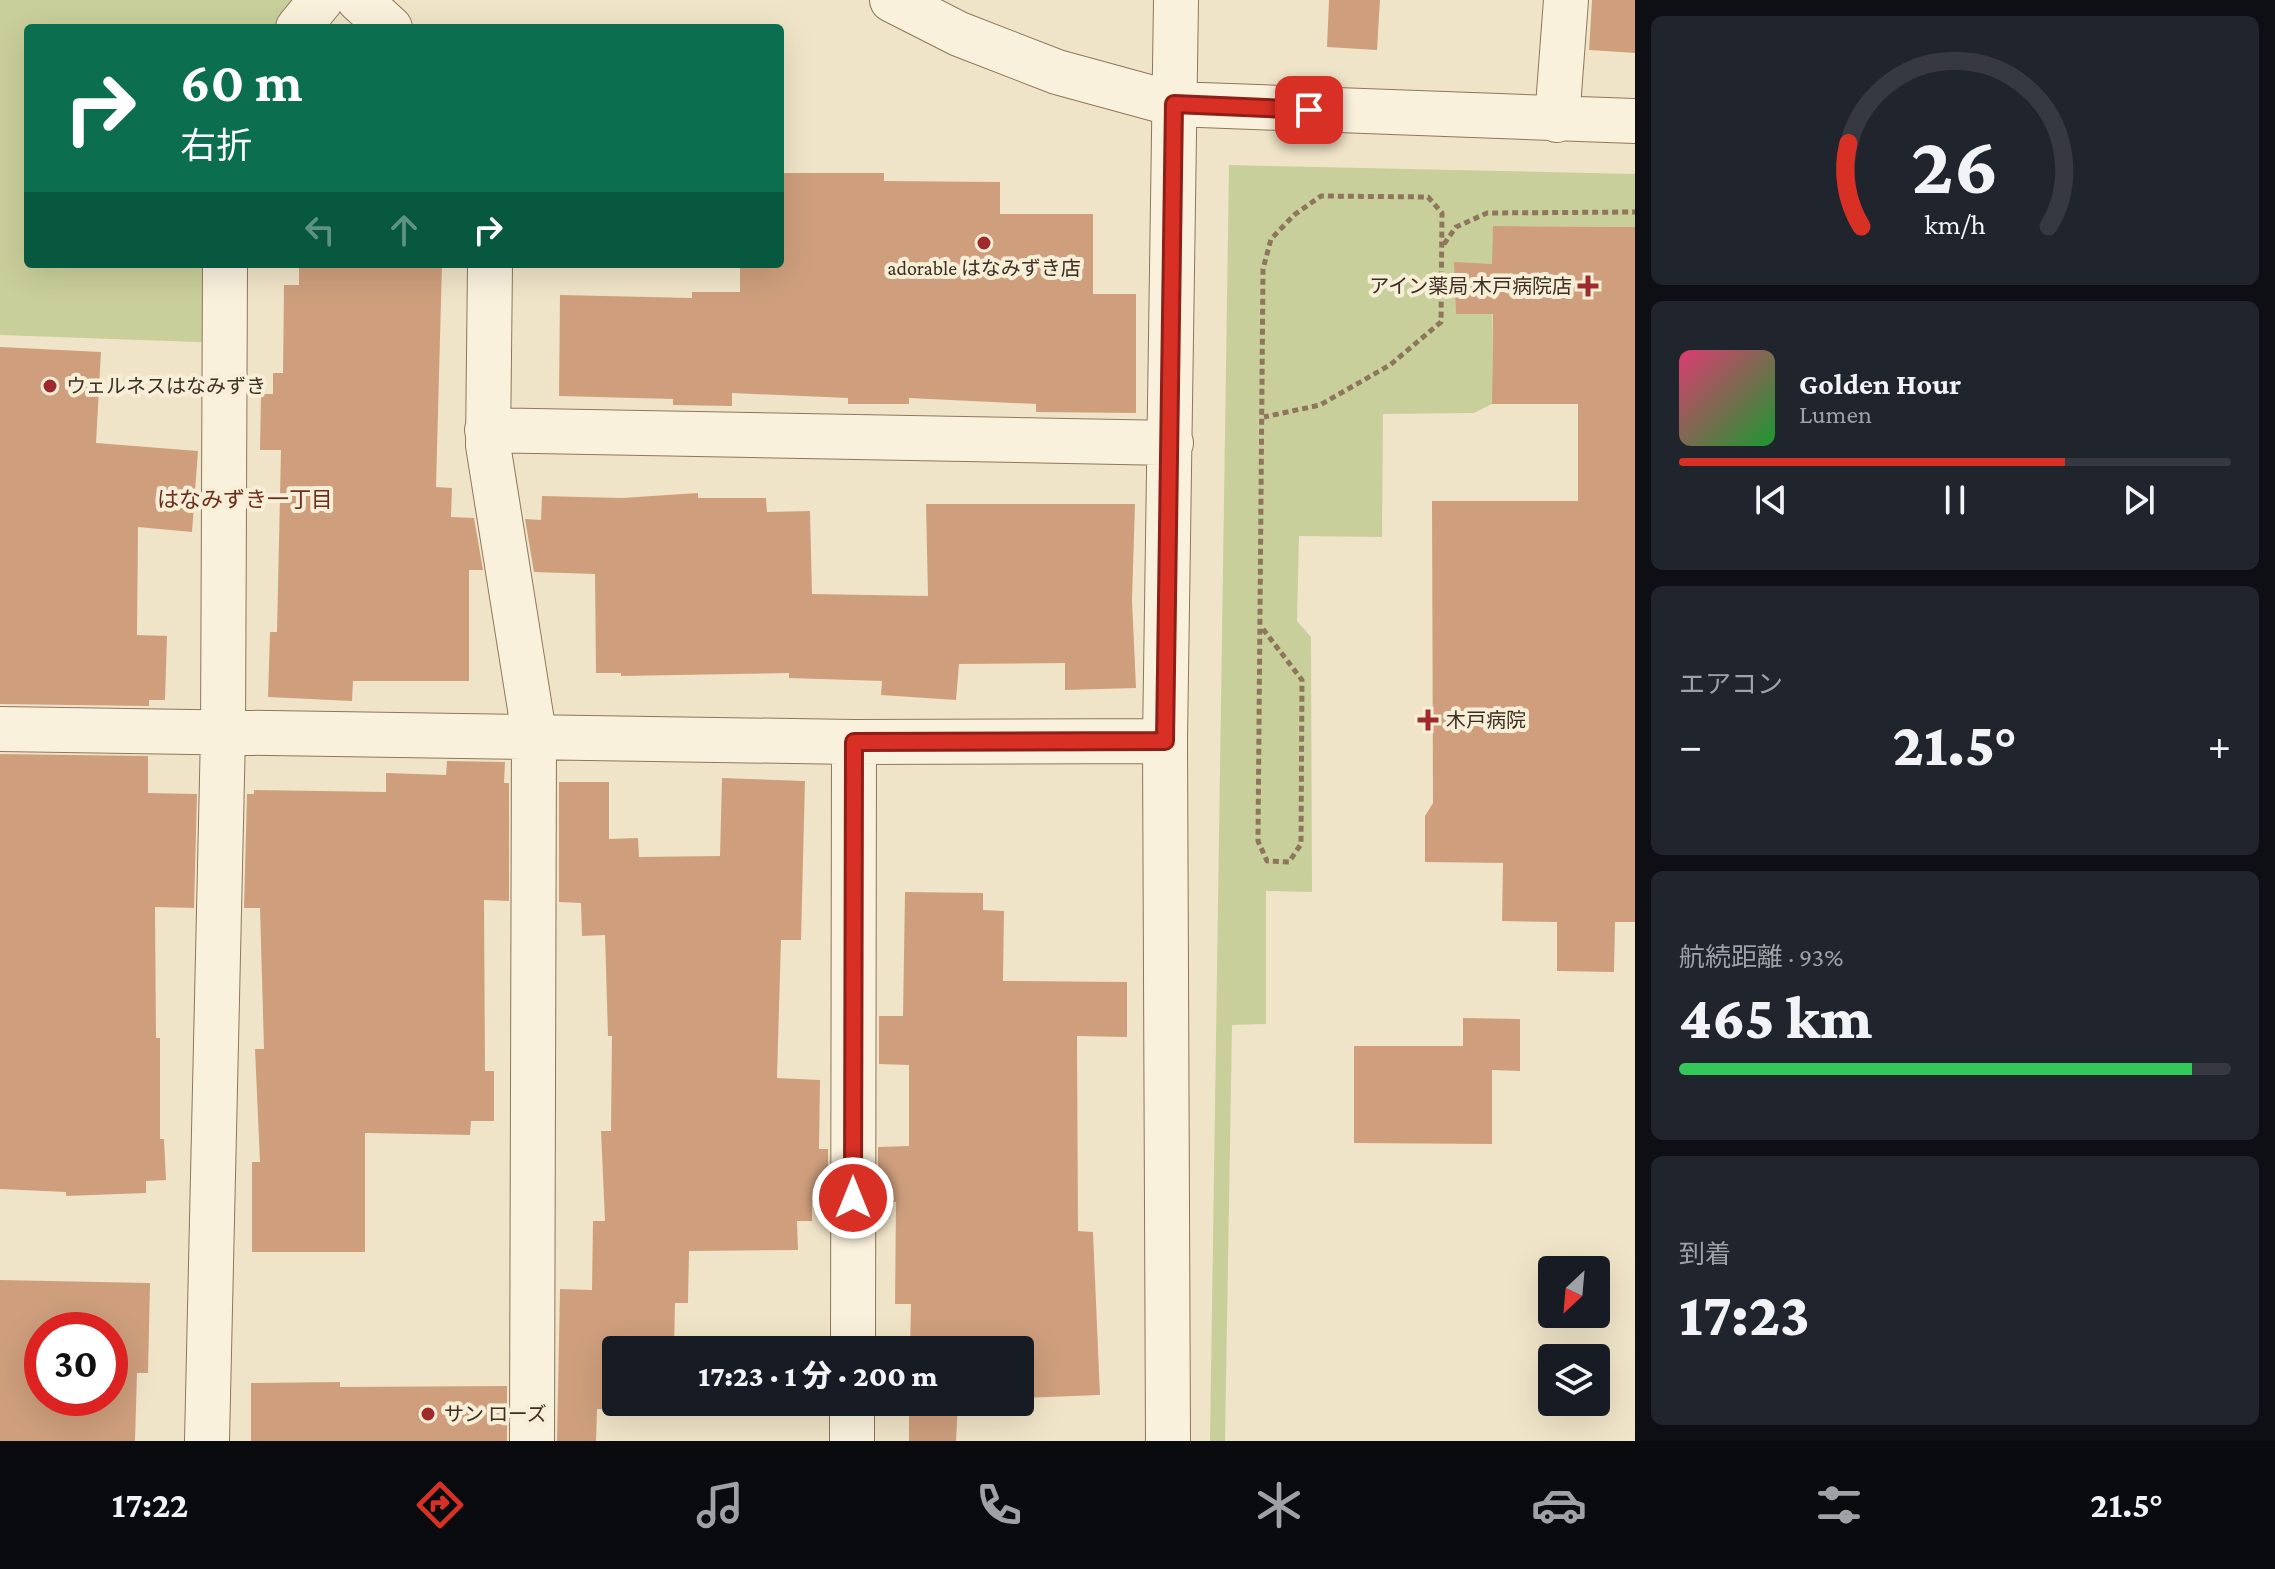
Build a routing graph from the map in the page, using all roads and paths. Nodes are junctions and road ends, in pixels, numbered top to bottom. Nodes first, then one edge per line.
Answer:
1 (321, 0) edge
2 (359, 0) edge
3 (892, 0) edge
4 (1176, 0) edge
5 (1566, 0) edge
6 (301, 24) edge
7 (386, 24) edge
8 (1174, 104) junction
9 (1557, 120) junction
10 (1635, 121) edge
11 (1635, 212) edge
12 (1442, 245) junction
13 (225, 268) edge
14 (490, 268) edge
15 (1264, 417) junction
16 (487, 430) junction
17 (1171, 443) junction
18 (1263, 629) junction
19 (0, 729) edge
20 (223, 734) junction
21 (534, 734) junction
22 (1165, 741) junction
23 (854, 742) junction
24 (853, 1336) edge
25 (852, 1416) edge
26 (207, 1441) edge
27 (532, 1441) edge
28 (852, 1441) edge
29 (1168, 1441) edge

1 - 6 street
2 - 7 street
3 - 8 street
4 - 8 street
5 - 9 street
8 - 9 street
8 - 17 street
9 - 10 street
11 - 12 path
12 - 15 path
12 - 15 path
13 - 20 street
14 - 16 street
15 - 18 path
16 - 17 street
16 - 21 street
17 - 22 street
18 - 18 path
19 - 20 street
20 - 21 street
20 - 26 street
21 - 23 street
21 - 27 street
22 - 23 street
22 - 29 street
23 - 24 street
25 - 28 street

